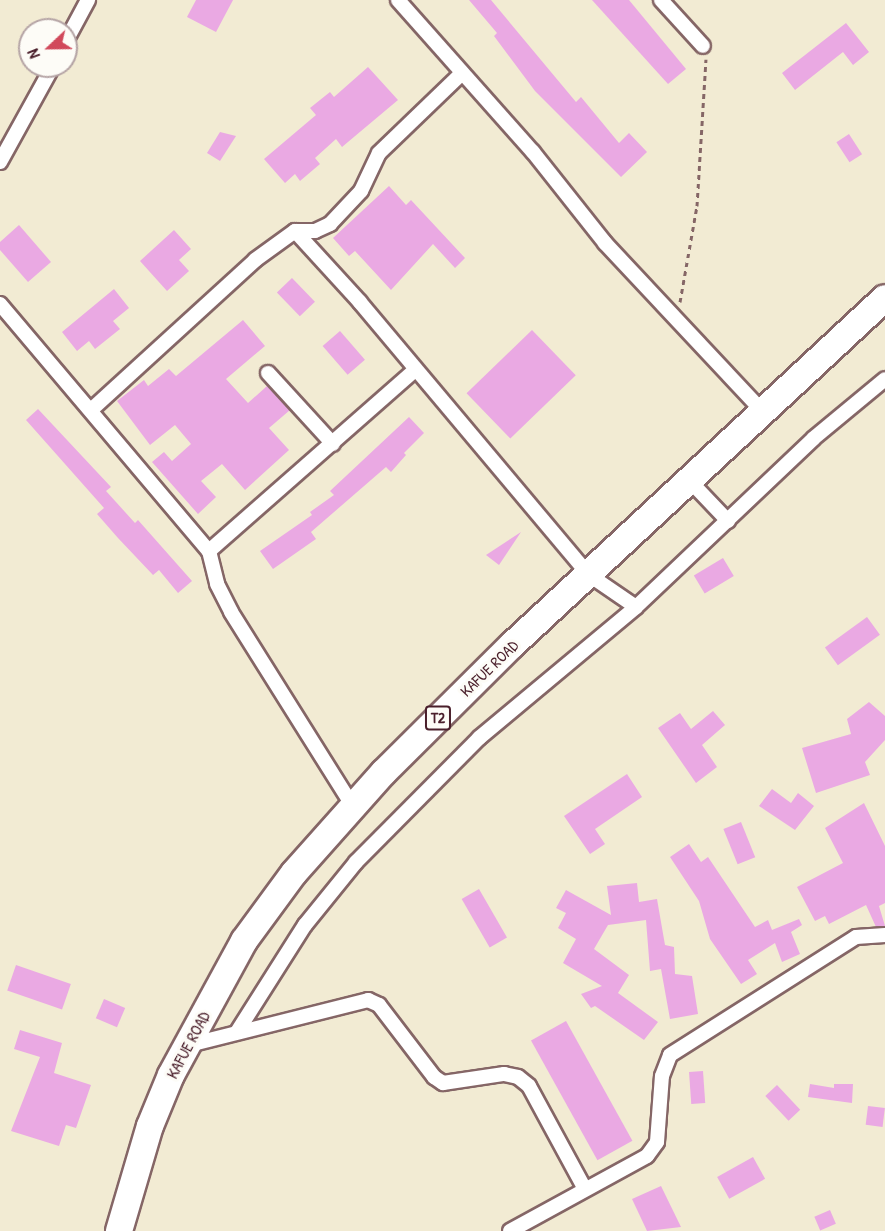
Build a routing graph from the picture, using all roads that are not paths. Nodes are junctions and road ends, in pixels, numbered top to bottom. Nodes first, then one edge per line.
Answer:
1 (88, 0) edge
2 (398, 0) edge
3 (661, 0) edge
4 (78, 19) edge
5 (703, 46) road end
6 (462, 73) junction
7 (46, 78) edge
8 (0, 162) edge
9 (295, 231) junction
10 (885, 298) edge
11 (0, 304) edge
12 (415, 370) junction
13 (268, 373) dead end
14 (885, 379) edge
15 (91, 410) junction
16 (762, 411) junction
17 (333, 444) junction
18 (688, 479) junction
19 (728, 521) junction
20 (209, 551) junction
21 (588, 574) junction
22 (636, 607) junction
23 (352, 805) junction
24 (885, 935) edge
25 (237, 1032) junction
26 (186, 1045) junction
27 (585, 1189) junction
28 (119, 1231) edge
29 (510, 1231) edge

1 - 4 street
2 - 6 street
3 - 5 street
6 - 9 street
6 - 16 street
7 - 8 street
9 - 12 street
9 - 15 street
10 - 16 highway, KAFUE ROAD / T2
11 - 15 street
12 - 17 street
12 - 21 street
13 - 17 street
14 - 19 street
15 - 20 street
16 - 18 highway, KAFUE ROAD / T2
17 - 20 street
18 - 19 street
18 - 21 highway, KAFUE ROAD / T2
19 - 22 street
20 - 23 street
21 - 22 street
21 - 23 highway, KAFUE ROAD / T2
22 - 25 street
23 - 26 highway, KAFUE ROAD / T2
24 - 27 street
25 - 26 street
25 - 27 street
26 - 28 highway, KAFUE ROAD / T2
27 - 29 street

